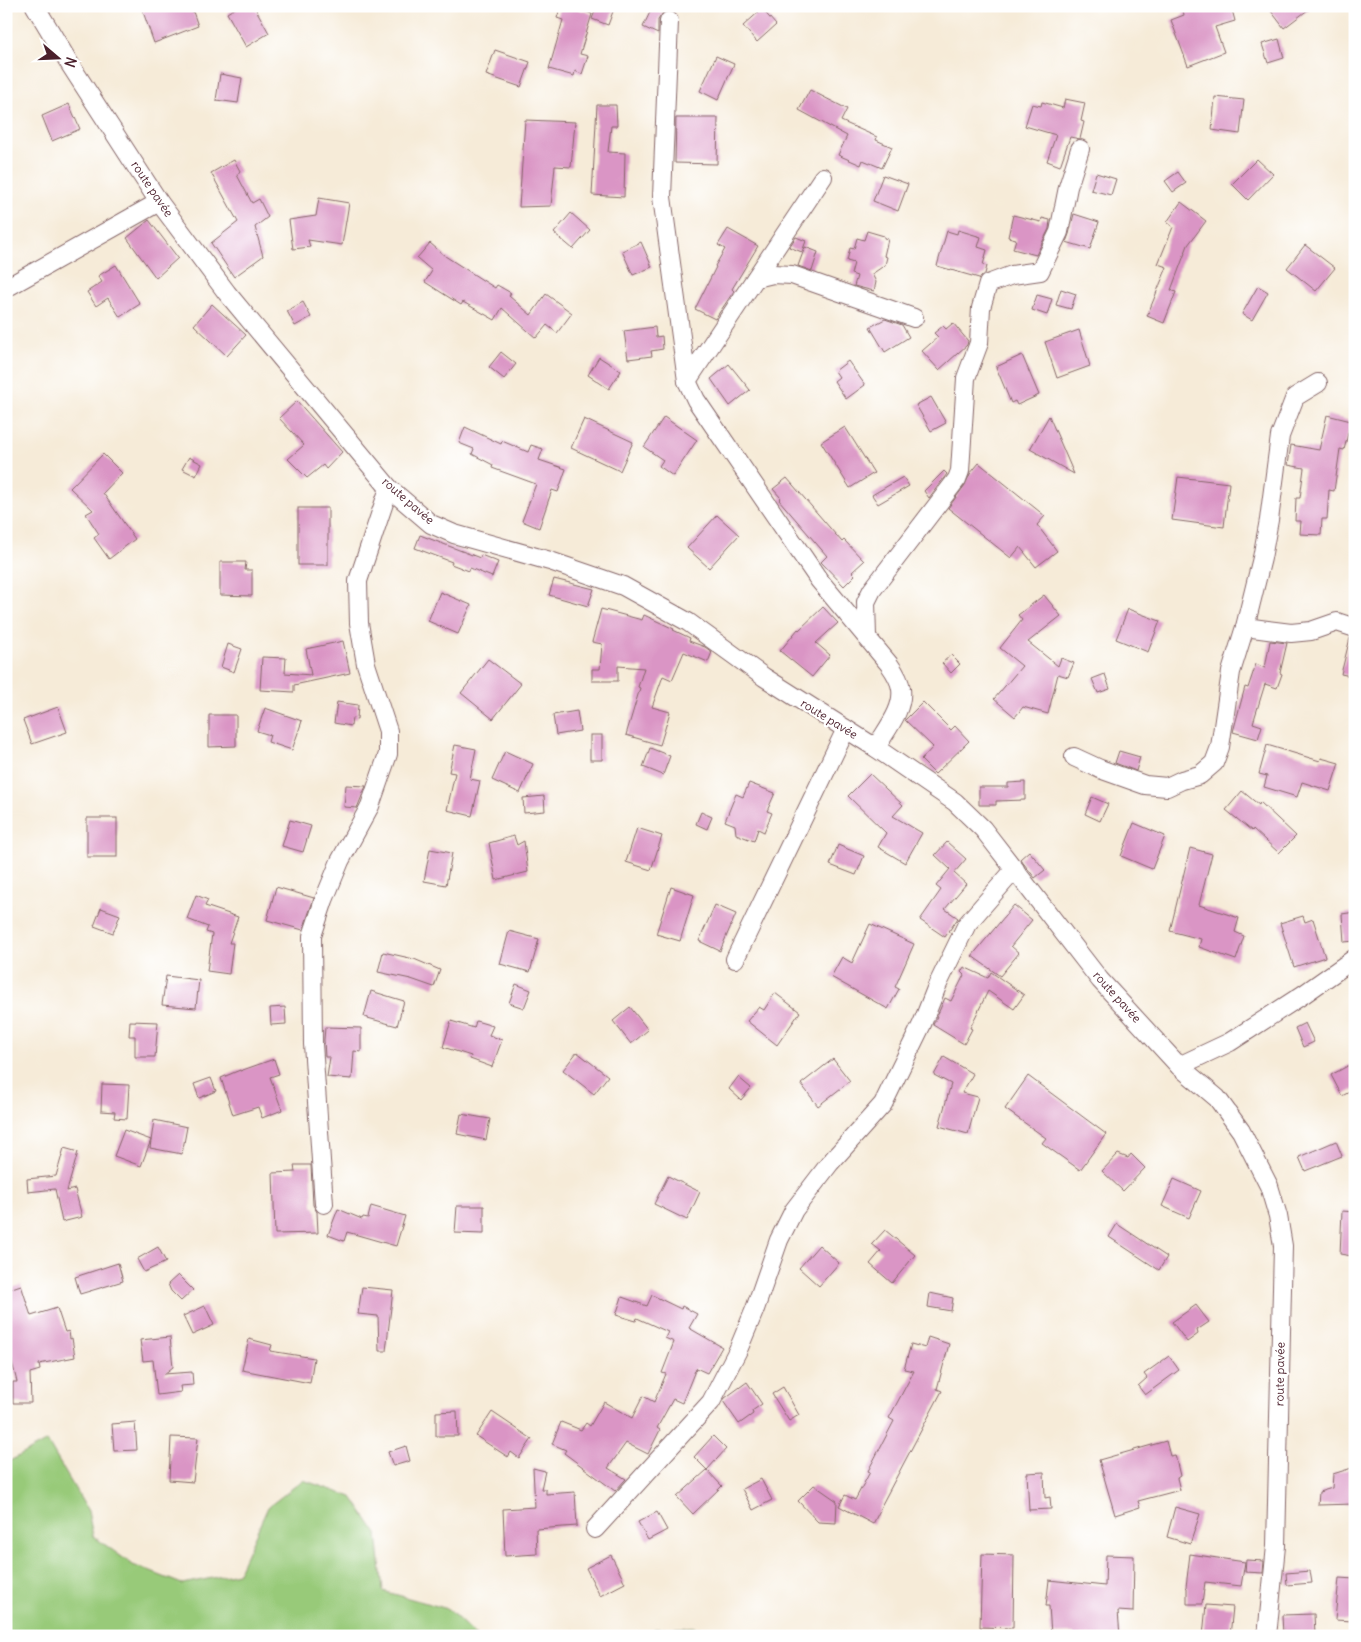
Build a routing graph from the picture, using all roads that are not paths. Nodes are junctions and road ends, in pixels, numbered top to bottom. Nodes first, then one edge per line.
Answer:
1 (35, 6) edge
2 (669, 21) dead end
3 (1080, 149) dead end
4 (823, 177) dead end
5 (159, 202) junction
6 (756, 278) junction
7 (6, 288) edge
8 (914, 318) dead end
9 (687, 381) junction
10 (1318, 383) dead end
11 (389, 488) junction
12 (1246, 627) junction
13 (1355, 628) edge
14 (866, 637) junction
15 (846, 729) junction
16 (876, 748) junction
17 (1074, 756) dead end
18 (1015, 869) junction
19 (1355, 958) edge
20 (735, 959) dead end
21 (1179, 1066) junction
22 (324, 1204) dead end
23 (594, 1529) dead end
24 (1267, 1636) edge

1 - 5 street, route pavée
2 - 9 street
3 - 14 street
4 - 6 street
5 - 7 street
5 - 11 street, route pavée
6 - 8 street
6 - 9 street
9 - 14 street
10 - 12 street
11 - 15 street, route pavée
11 - 22 street
12 - 13 street
12 - 17 street
14 - 16 street
15 - 16 street, route pavée
15 - 20 street
16 - 18 street, route pavée
18 - 21 street, route pavée
18 - 23 street
19 - 21 street
21 - 24 street, route pavée

